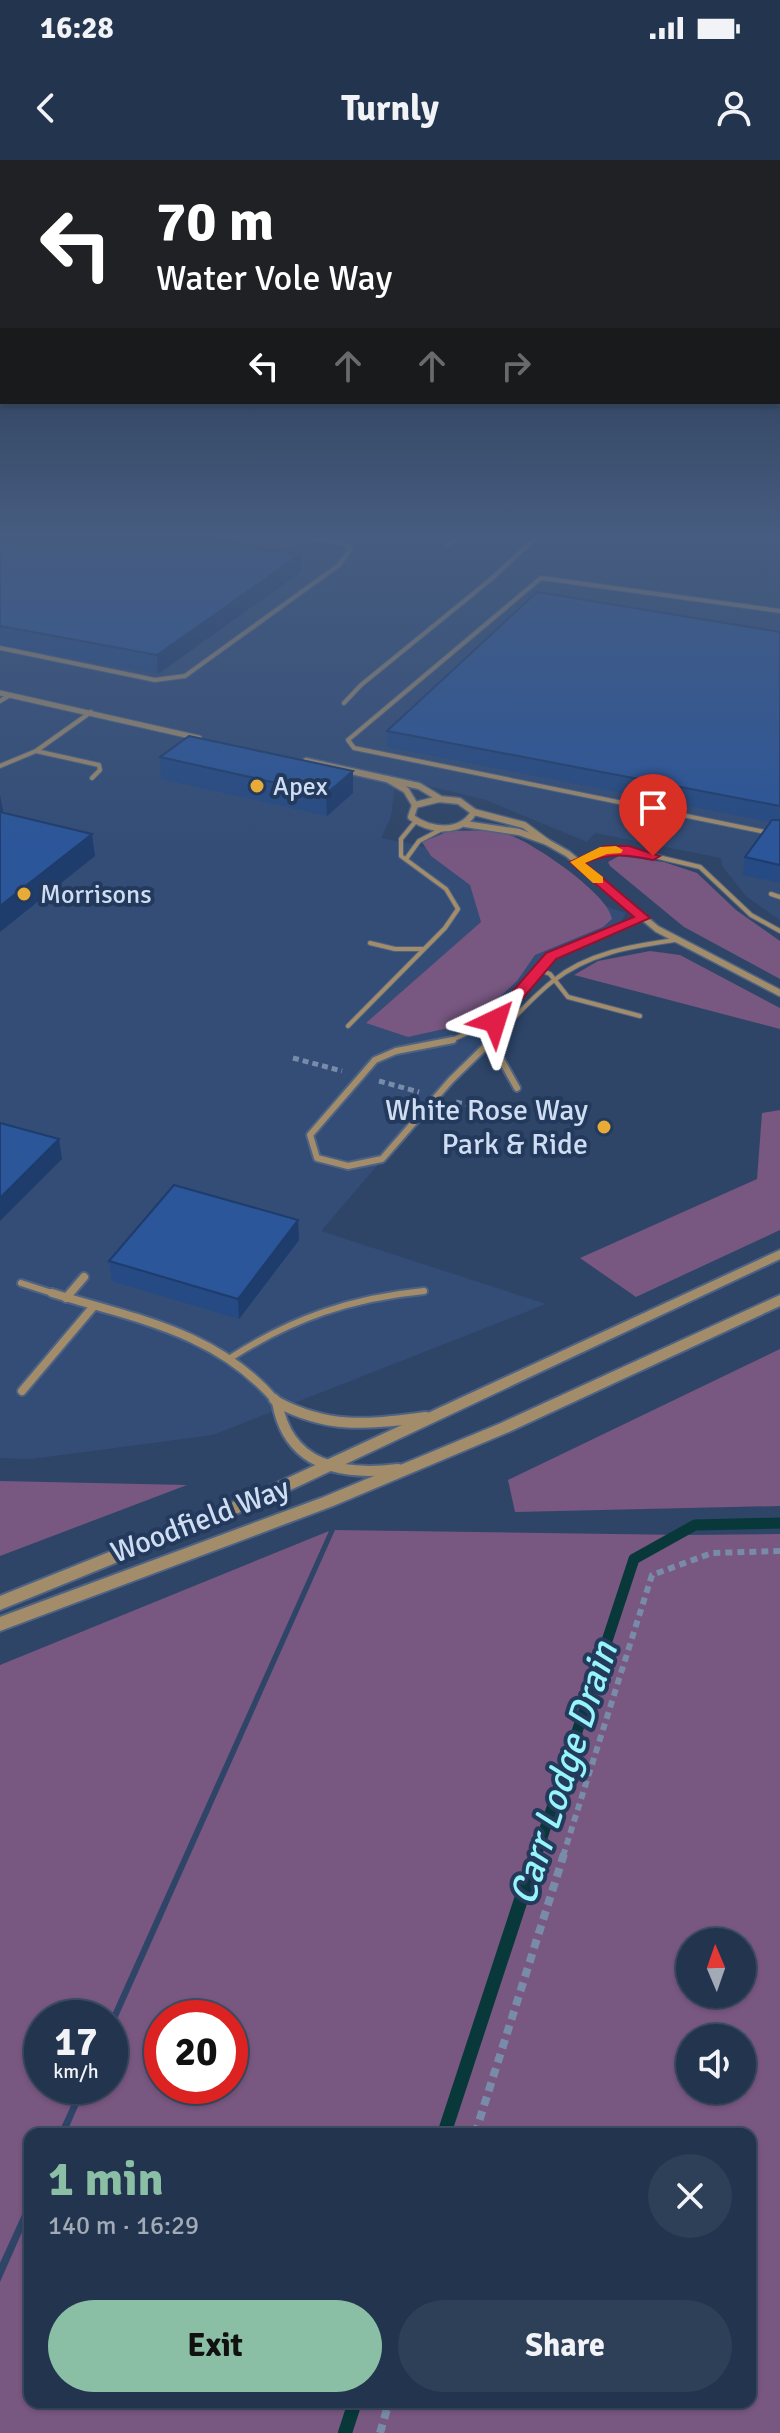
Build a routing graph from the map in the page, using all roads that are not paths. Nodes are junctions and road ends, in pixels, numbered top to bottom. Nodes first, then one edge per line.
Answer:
1 (233, 641) edge
2 (415, 641) edge
3 (466, 641) edge
4 (0, 648) edge
5 (0, 693) edge
6 (10, 695) junction
7 (0, 701) edge
8 (344, 703) dead end
9 (91, 712) junction
10 (205, 740) edge
11 (36, 751) junction
12 (292, 759) edge
13 (0, 766) edge
14 (92, 778) dead end
15 (387, 779) junction
16 (439, 799) junction
17 (415, 805) junction
18 (474, 812) junction
19 (415, 822) junction
20 (465, 824) junction
21 (443, 828) junction
22 (780, 835) edge
23 (547, 842) junction
24 (406, 859) junction
25 (576, 862) junction
26 (771, 894) dead end
27 (780, 897) edge
28 (643, 918) junction
29 (780, 931) edge
30 (675, 940) junction
31 (370, 943) dead end
32 (423, 949) junction
33 (538, 969) junction
34 (554, 980) junction
35 (780, 993) edge
36 (640, 1016) dead end
37 (348, 1026) dead end
38 (496, 1037) junction
39 (517, 1088) dead end
40 (780, 1254) edge
41 (84, 1277) dead end
42 (21, 1283) dead end
43 (424, 1291) dead end
44 (52, 1293) joint
45 (66, 1298) junction
46 (780, 1300) edge
47 (93, 1307) junction
48 (232, 1357) junction
49 (22, 1391) dead end
50 (277, 1402) junction
51 (430, 1417) junction
52 (419, 1464) junction
53 (328, 1466) junction
54 (0, 1603) edge
55 (0, 1624) edge

1 - 4 lane
2 - 8 lane
3 - 22 lane
5 - 6 street
6 - 7 lane
6 - 9 street
9 - 10 street
9 - 11 lane
11 - 13 lane
11 - 14 lane
12 - 15 street
15 - 16 street
15 - 17 street
16 - 17 street
16 - 18 street
17 - 19 street
18 - 20 street
18 - 23 street
19 - 21 street
19 - 24 lane
20 - 21 street
20 - 23 street
21 - 24 lane
23 - 25 street
24 - 32 lane
25 - 28 street
25 - 29 lane
26 - 27 lane
28 - 30 street
28 - 33 lane
30 - 34 lane
30 - 35 street
31 - 32 lane
32 - 37 lane
33 - 34 lane
33 - 38 lane
34 - 36 lane
34 - 38 lane
38 - 39 lane
40 - 51 street, Woodfield Way
41 - 45 street
42 - 44 lane
43 - 48 lane
44 - 45 street, Woodfield Way
45 - 47 street, Woodfield Way
46 - 52 street, Woodfield Way
47 - 48 street, Woodfield Way
47 - 49 street
48 - 50 street, Woodfield Way
50 - 51 street, Woodfield Way
50 - 53 street, Woodfield Way
51 - 53 street, Woodfield Way
52 - 53 street, Woodfield Way
52 - 55 street, Woodfield Way
53 - 54 street, Woodfield Way

